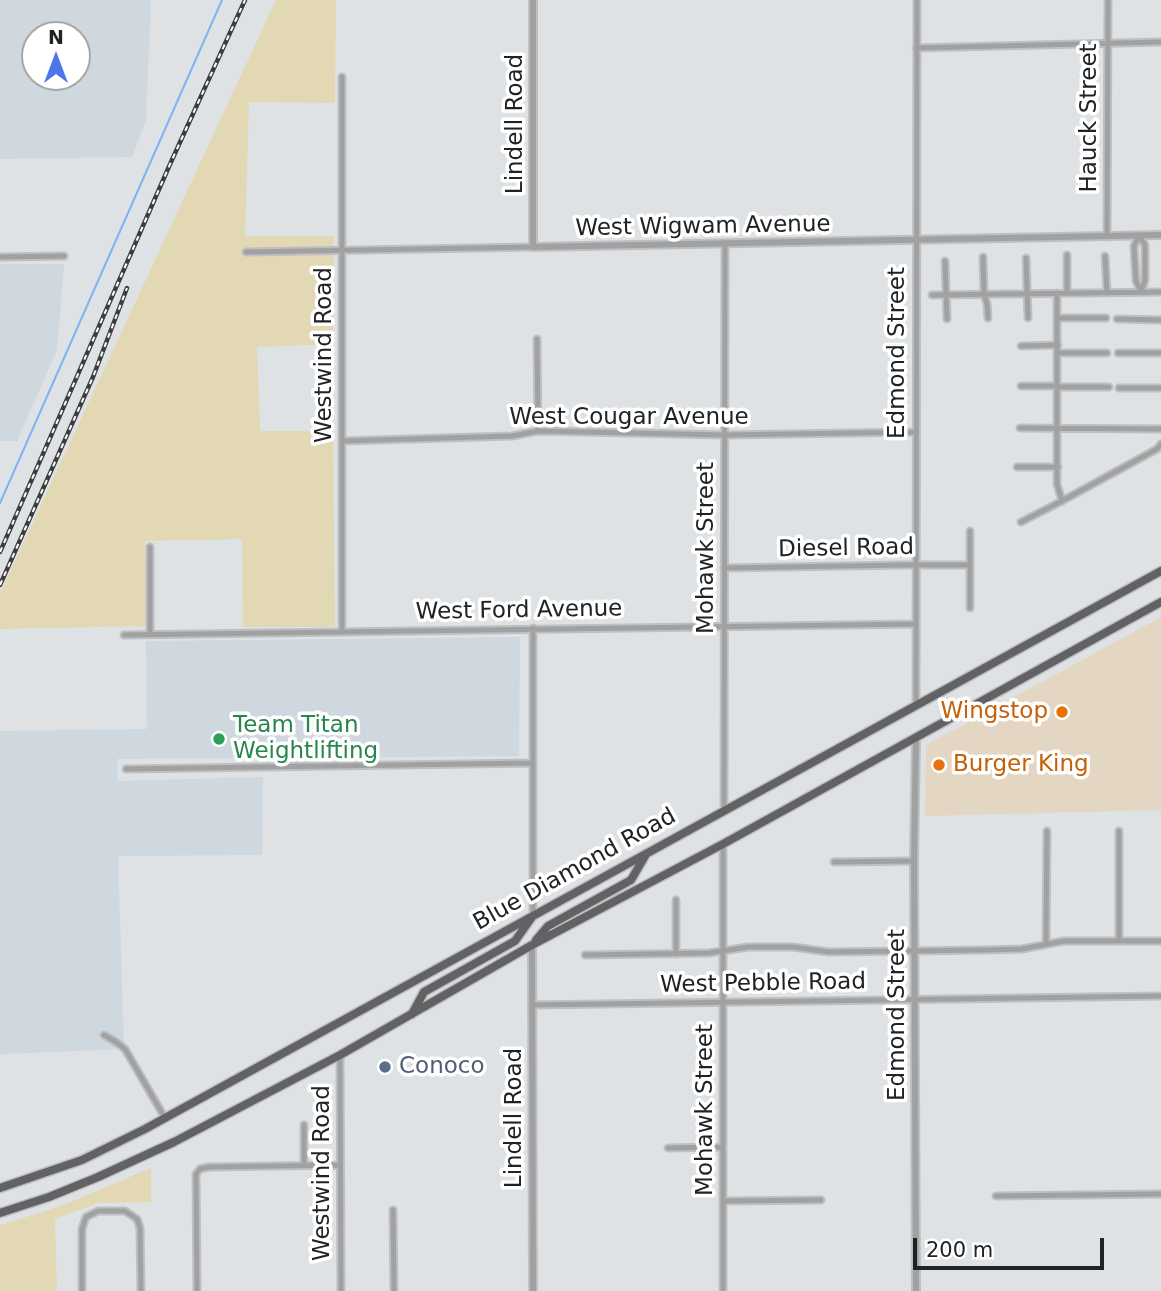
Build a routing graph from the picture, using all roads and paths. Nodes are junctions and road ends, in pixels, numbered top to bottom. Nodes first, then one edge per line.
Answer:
1 (533, 0) edge
2 (916, 0) edge
3 (1108, 0) edge
4 (1161, 42) edge
5 (1108, 44) junction
6 (916, 48) junction
7 (342, 77) dead end
8 (1139, 236) junction
9 (1161, 236) edge
10 (1107, 237) junction
11 (916, 240) junction
12 (725, 244) junction
13 (533, 247) junction
14 (343, 251) junction
15 (246, 252) dead end
16 (64, 256) dead end
17 (1066, 256) dead end
18 (1105, 256) dead end
19 (0, 257) edge
20 (983, 257) dead end
21 (1026, 258) dead end
22 (946, 261) dead end
23 (1141, 292) junction
24 (1161, 292) edge
25 (1057, 293) junction
26 (1067, 293) junction
27 (1107, 293) junction
28 (984, 294) junction
29 (1027, 294) junction
30 (932, 295) dead end
31 (947, 295) junction
32 (988, 318) dead end
33 (1028, 318) dead end
34 (1057, 318) junction
35 (1106, 318) dead end
36 (947, 319) dead end
37 (1117, 319) dead end
38 (1161, 320) edge
39 (537, 339) dead end
40 (1021, 346) dead end
41 (1058, 349) junction
42 (1107, 353) dead end
43 (1118, 353) dead end
44 (1161, 353) edge
45 (1021, 386) dead end
46 (1058, 386) junction
47 (1109, 387) dead end
48 (1119, 388) dead end
49 (1161, 388) edge
50 (1020, 428) dead end
51 (1058, 428) junction
52 (1161, 429) edge
53 (538, 431) junction
54 (916, 432) junction
55 (725, 435) junction
56 (342, 442) junction
57 (1161, 444) edge
58 (1017, 467) dead end
59 (1058, 467) junction
60 (1062, 501) junction
61 (1021, 522) dead end
62 (970, 531) dead end
63 (150, 547) dead end
64 (916, 565) junction
65 (970, 565) junction
66 (724, 568) junction
67 (1161, 571) edge
68 (1161, 602) edge
69 (970, 608) dead end
70 (916, 624) junction
71 (724, 626) junction
72 (533, 628) junction
73 (342, 632) junction
74 (150, 634) junction
75 (124, 635) dead end
76 (916, 705) junction
77 (916, 738) junction
78 (533, 763) junction
79 (126, 769) dead end
80 (724, 810) junction
81 (1047, 831) dead end
82 (1119, 831) dead end
83 (723, 844) junction
84 (646, 853) junction
85 (915, 861) junction
86 (834, 862) dead end
87 (676, 900) dead end
88 (533, 915) junction
89 (1119, 941) junction
90 (1161, 941) edge
91 (1046, 944) junction
92 (532, 945) junction
93 (723, 951) junction
94 (915, 951) junction
95 (676, 954) junction
96 (585, 955) dead end
97 (1161, 996) edge
98 (915, 1001) junction
99 (723, 1002) junction
100 (532, 1005) junction
101 (412, 1014) junction
102 (104, 1035) dead end
103 (340, 1055) junction
104 (165, 1118) junction
105 (304, 1125) dead end
106 (723, 1147) junction
107 (668, 1148) dead end
108 (340, 1165) junction
109 (304, 1166) junction
110 (0, 1188) edge
111 (1161, 1194) edge
112 (996, 1196) dead end
113 (821, 1200) dead end
114 (724, 1201) junction
115 (393, 1210) dead end
116 (0, 1213) edge
117 (82, 1291) edge
118 (141, 1291) edge
119 (197, 1291) edge
120 (341, 1291) edge
121 (394, 1291) edge
122 (533, 1291) edge
123 (723, 1291) edge
124 (916, 1291) edge

1 - 13 street, Lindell Road
2 - 6 street, Edmond Street
3 - 5 street, Hauck Street
4 - 5 street
5 - 6 street
5 - 10 street, Hauck Street
6 - 11 street, Edmond Street
7 - 14 street, Westwind Road
8 - 9 street, West Wigwam Avenue
8 - 10 street, West Wigwam Avenue
8 - 23 street
8 - 23 street
10 - 11 street, West Wigwam Avenue
11 - 12 street, West Wigwam Avenue
11 - 54 street, Edmond Street
12 - 13 street, West Wigwam Avenue
12 - 55 street, Mohawk Street
13 - 14 street, West Wigwam Avenue
14 - 15 street, West Wigwam Avenue
14 - 56 street, Westwind Road
16 - 19 street
17 - 26 street
18 - 27 street
20 - 28 street
21 - 29 street
22 - 31 street
23 - 24 street
23 - 27 street
25 - 26 street
25 - 29 street
25 - 34 street
26 - 27 street
28 - 29 street
28 - 31 street
28 - 32 street
29 - 33 street
30 - 31 street
31 - 36 street
34 - 35 street
34 - 41 street
37 - 38 street
39 - 53 street
40 - 41 street
41 - 42 street
41 - 46 street
43 - 44 street
45 - 46 street
46 - 47 street
46 - 51 street
48 - 49 street
50 - 51 street
51 - 52 street
51 - 59 street
53 - 55 street, West Cougar Avenue
53 - 56 street, West Cougar Avenue
54 - 55 street, West Cougar Avenue
54 - 64 street, Edmond Street
55 - 66 street, Mohawk Street
56 - 73 street, Westwind Road
57 - 60 street
58 - 59 street
59 - 60 street
60 - 61 street
62 - 65 street
63 - 74 street
64 - 65 street, Diesel Road
64 - 66 street, Diesel Road
64 - 70 street, Edmond Street
65 - 69 street
66 - 71 street, Mohawk Street
67 - 76 highway, Blue Diamond Road
68 - 77 highway, Blue Diamond Road
70 - 71 street, West Ford Avenue
70 - 76 street, Edmond Street
71 - 72 street, West Ford Avenue
71 - 80 street, Mohawk Street
72 - 73 street, West Ford Avenue
72 - 78 street
73 - 74 street, West Ford Avenue
74 - 75 street, West Ford Avenue
76 - 80 highway, Blue Diamond Road
77 - 83 highway, Blue Diamond Road
77 - 85 street, Edmond Street
78 - 79 street
78 - 88 street
80 - 84 highway, Blue Diamond Road
81 - 91 street
82 - 89 street
83 - 92 highway, Blue Diamond Road
83 - 93 street, Mohawk Street
84 - 88 highway, Blue Diamond Road
84 - 92 highway
85 - 86 street
85 - 94 street, Edmond Street
87 - 95 street
88 - 101 highway
88 - 104 highway, Blue Diamond Road
89 - 90 street
89 - 91 street
91 - 94 street
92 - 100 street, Lindell Road
92 - 101 highway, Blue Diamond Road
93 - 94 street
93 - 95 street
93 - 99 street, Mohawk Street
94 - 98 street, Edmond Street
95 - 96 street
97 - 98 street, West Pebble Road
98 - 99 street, West Pebble Road
98 - 124 street, Edmond Street
99 - 100 street, West Pebble Road
99 - 106 street, Mohawk Street
100 - 122 street, Lindell Road
101 - 103 highway, Blue Diamond Road
102 - 104 street
103 - 108 street, Westwind Road
103 - 116 highway, Blue Diamond Road
104 - 110 highway, Blue Diamond Road
105 - 109 street
106 - 107 street
106 - 114 street, Mohawk Street
108 - 109 street
108 - 120 street, Westwind Road
109 - 119 street
111 - 112 street
113 - 114 street
114 - 123 street, Mohawk Street
115 - 121 street
117 - 118 street

